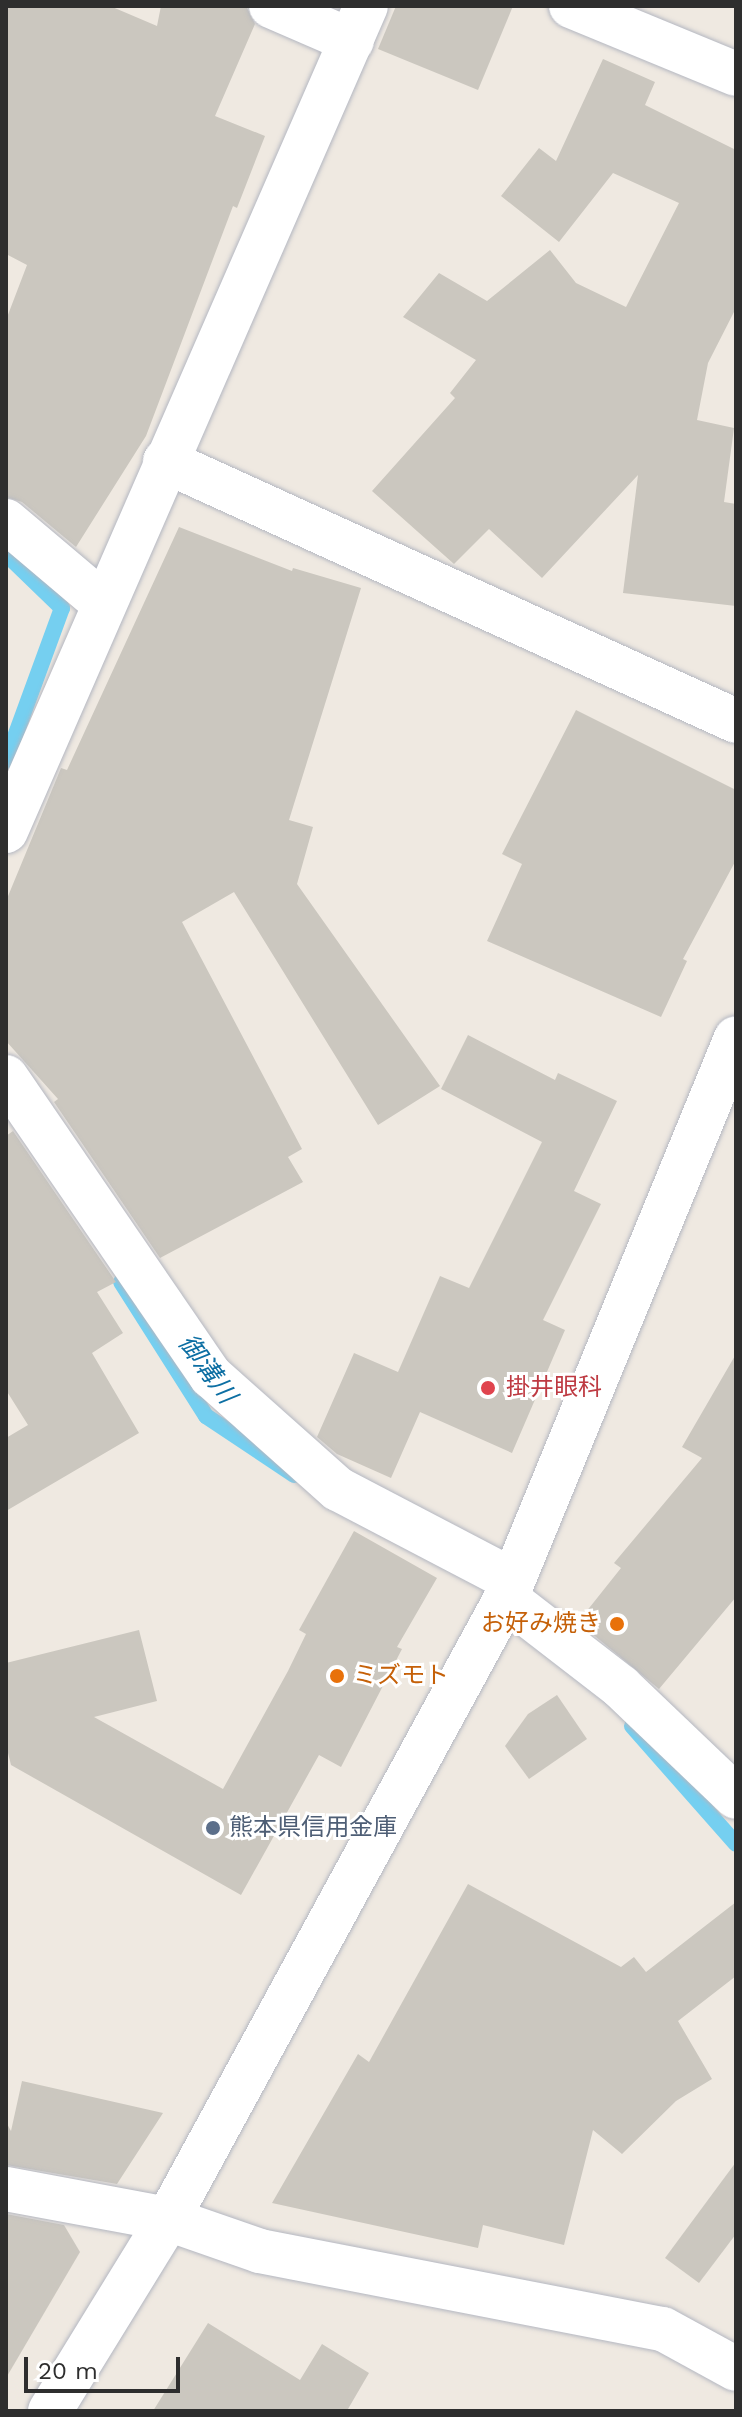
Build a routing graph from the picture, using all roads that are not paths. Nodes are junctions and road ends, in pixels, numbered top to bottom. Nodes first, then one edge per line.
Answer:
1 (271, 6) edge
2 (571, 6) edge
3 (359, 23) edge
4 (736, 74) edge
5 (165, 461) junction
6 (6, 521) edge
7 (102, 602) junction
8 (736, 721) edge
9 (6, 831) edge
10 (736, 1038) edge
11 (6, 1077) edge
12 (509, 1589) junction
13 (736, 1797) edge
14 (6, 2189) edge
15 (168, 2219) junction
16 (736, 2369) edge
17 (50, 2411) edge

1 - 3 street
2 - 4 street
3 - 5 street
5 - 7 street
5 - 8 street
6 - 7 street
7 - 9 street
10 - 12 street
11 - 12 street
12 - 13 street
12 - 15 street
14 - 15 street
15 - 16 street
15 - 17 street

